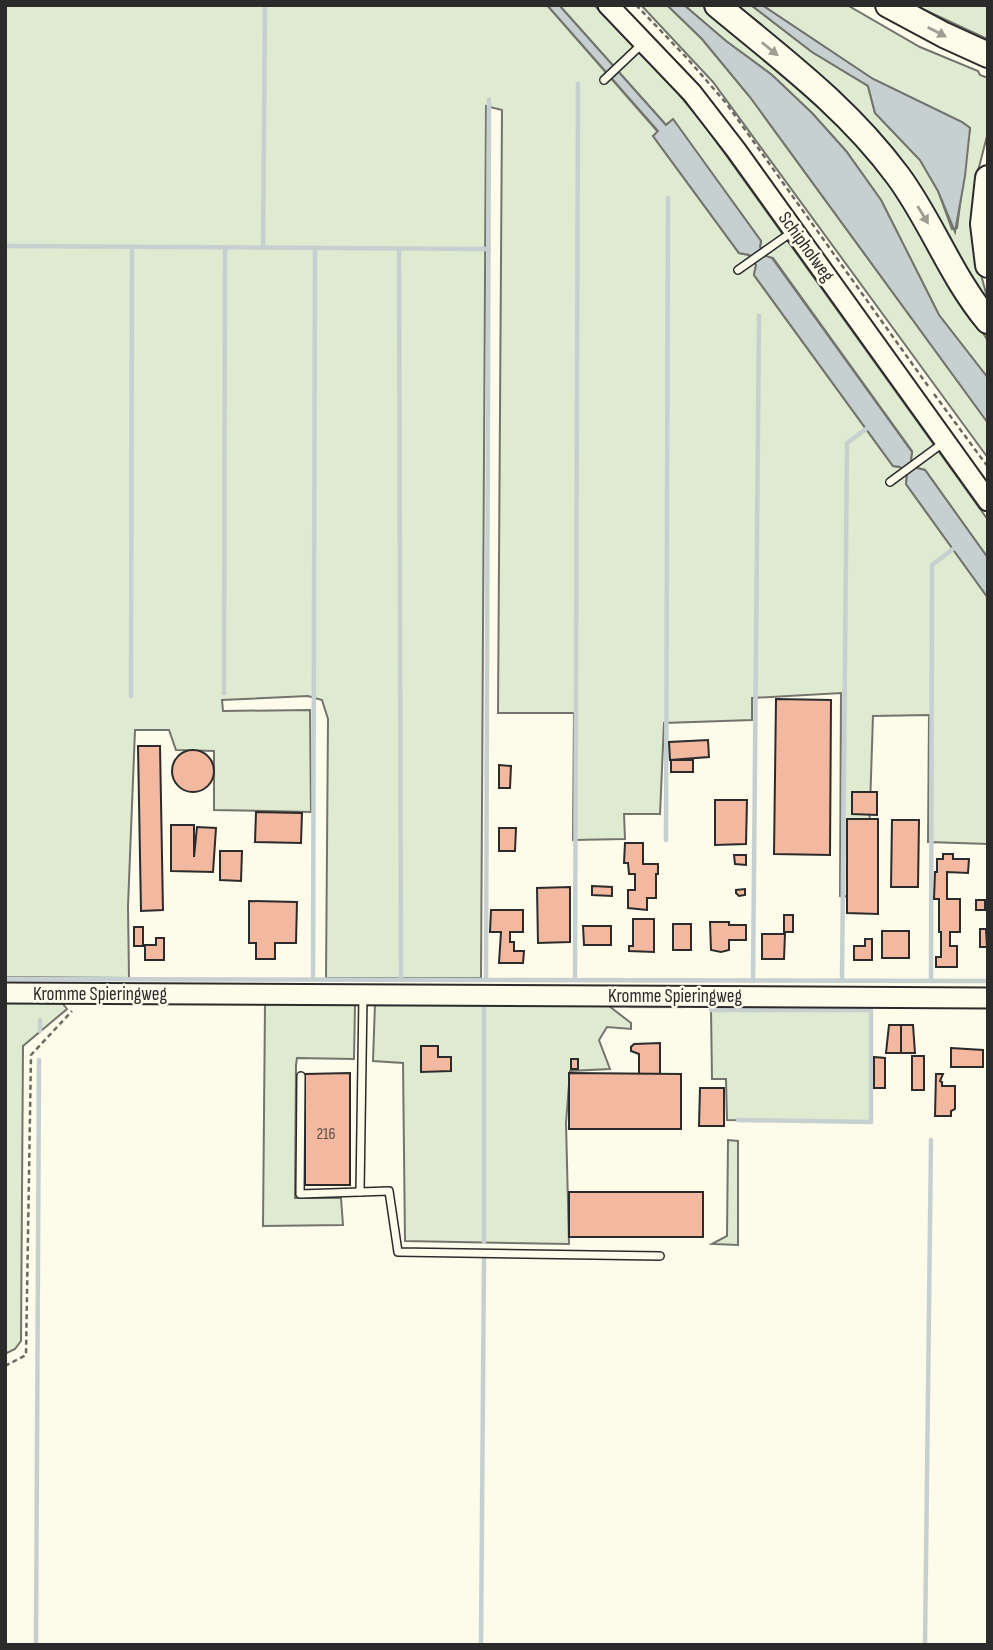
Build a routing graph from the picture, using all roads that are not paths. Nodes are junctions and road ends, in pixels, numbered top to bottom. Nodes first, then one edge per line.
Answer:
1 (608, 5) edge
2 (717, 5) edge
3 (888, 5) edge
4 (644, 43) junction
5 (988, 55) edge
6 (607, 78) dead end
7 (988, 178) edge
8 (794, 230) junction
9 (988, 265) edge
10 (738, 270) dead end
11 (988, 321) edge
12 (945, 442) junction
13 (890, 482) dead end
14 (988, 501) edge
15 (5, 993) edge
16 (363, 995) junction
17 (988, 998) edge
18 (301, 1076) dead end
19 (360, 1192) junction
20 (660, 1256) dead end

1 - 4 street, Schipholweg
2 -> 11 highway
3 -> 5 highway
4 - 6 lane
4 - 8 street, Schipholweg
7 - 9 highway
8 - 10 lane
8 - 12 street, Schipholweg
12 - 13 lane
12 - 14 street, Schipholweg
15 - 16 street, Kromme Spieringweg
16 - 17 street, Kromme Spieringweg
16 - 19 lane
18 - 19 lane
19 - 20 lane

